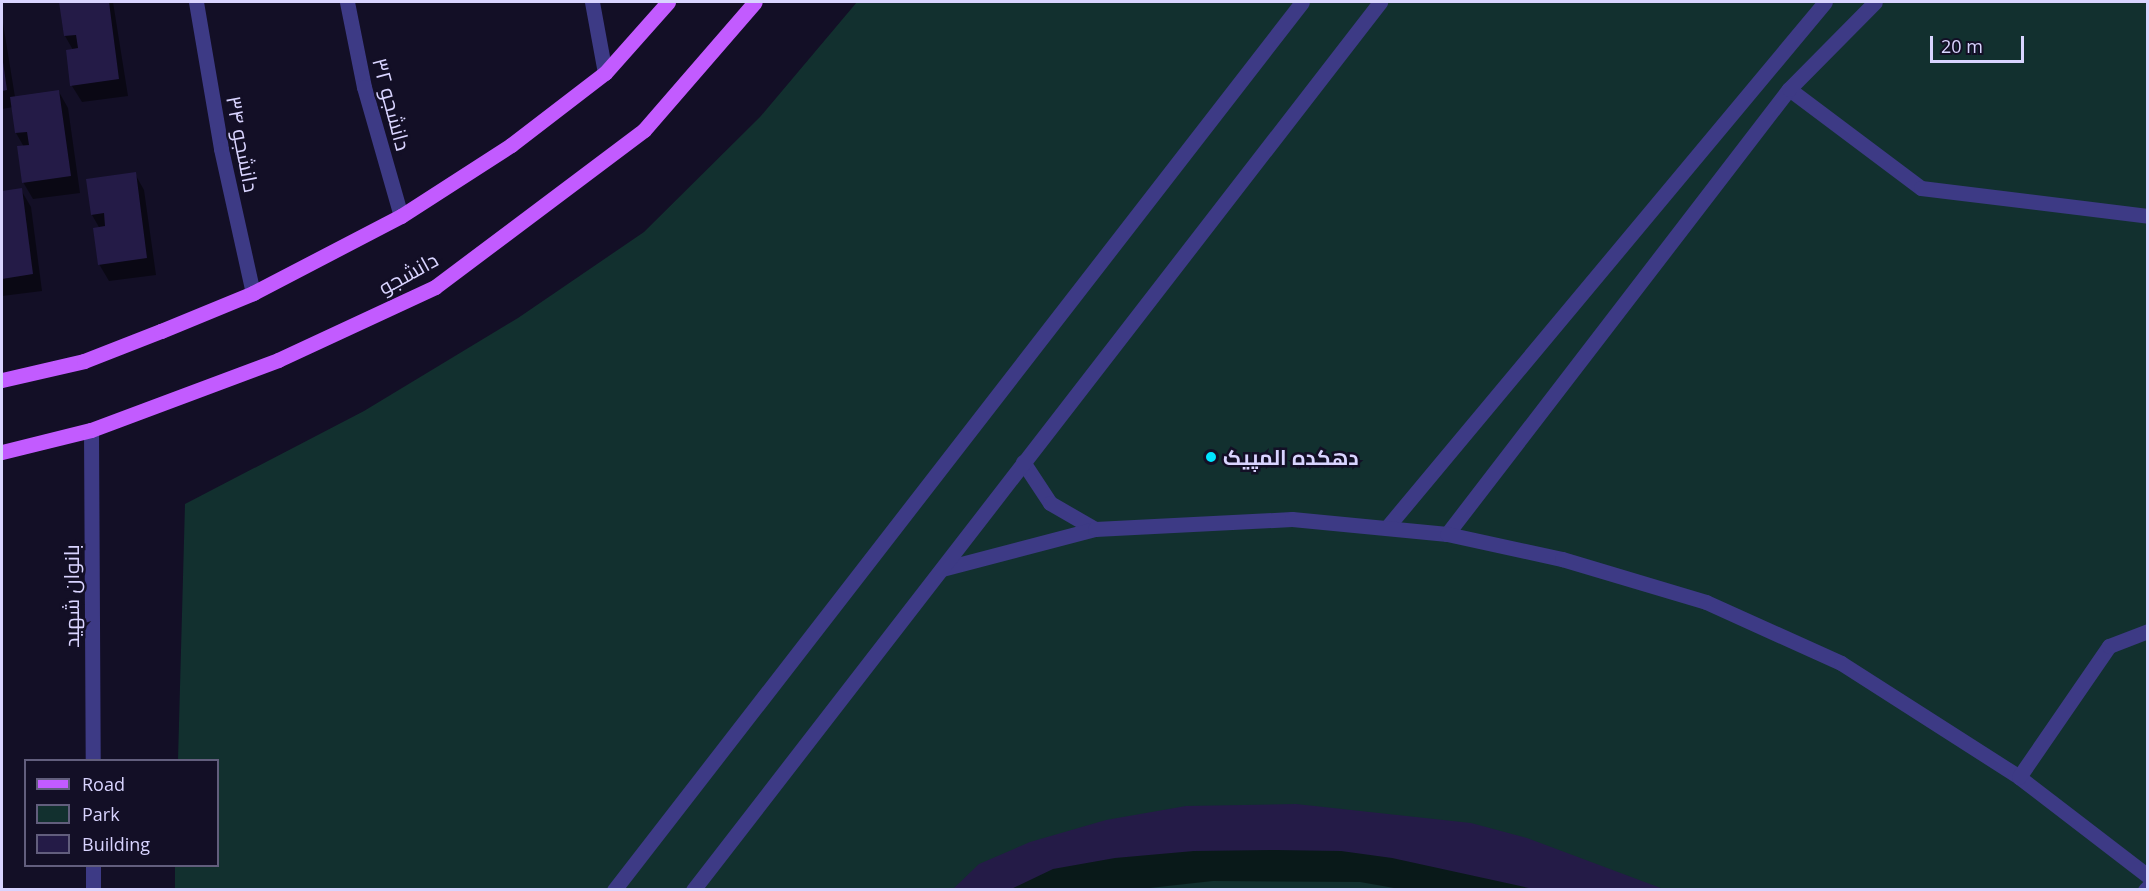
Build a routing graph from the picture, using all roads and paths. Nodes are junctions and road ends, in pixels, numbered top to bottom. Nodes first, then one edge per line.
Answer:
1 (196, 2) edge
2 (347, 2) edge
3 (592, 2) edge
4 (668, 2) edge
5 (754, 2) edge
6 (1302, 2) edge
7 (1380, 2) edge
8 (1825, 2) edge
9 (1875, 2) edge
10 (606, 73) junction
11 (1789, 89) junction
12 (401, 216) junction
13 (2148, 216) edge
14 (253, 293) junction
15 (2, 380) edge
16 (91, 430) junction
17 (2, 452) edge
18 (1023, 462) junction
19 (1388, 526) junction
20 (1095, 529) junction
21 (1447, 534) junction
22 (942, 569) junction
23 (2148, 631) edge
24 (93, 759) edge
25 (2019, 777) junction
26 (93, 867) edge
27 (2148, 876) edge
28 (93, 890) edge
29 (614, 890) edge
30 (693, 890) edge

1 - 14 street, دانشجو ۳۴
2 - 12 street, دانشجو ۳۲
3 - 10 street
4 - 10 main road
5 - 16 main road, دانشجو
6 - 29 street
7 - 18 street
8 - 19 street
9 - 11 street
10 - 12 main road
11 - 13 street
11 - 21 street
12 - 14 main road
14 - 15 main road
16 - 17 main road, دانشجو
16 - 24 street, بانوان شهید
18 - 20 street
18 - 22 street
19 - 20 street
19 - 21 street
20 - 22 street
21 - 25 street
22 - 30 street
23 - 25 street
25 - 27 street
26 - 28 street

